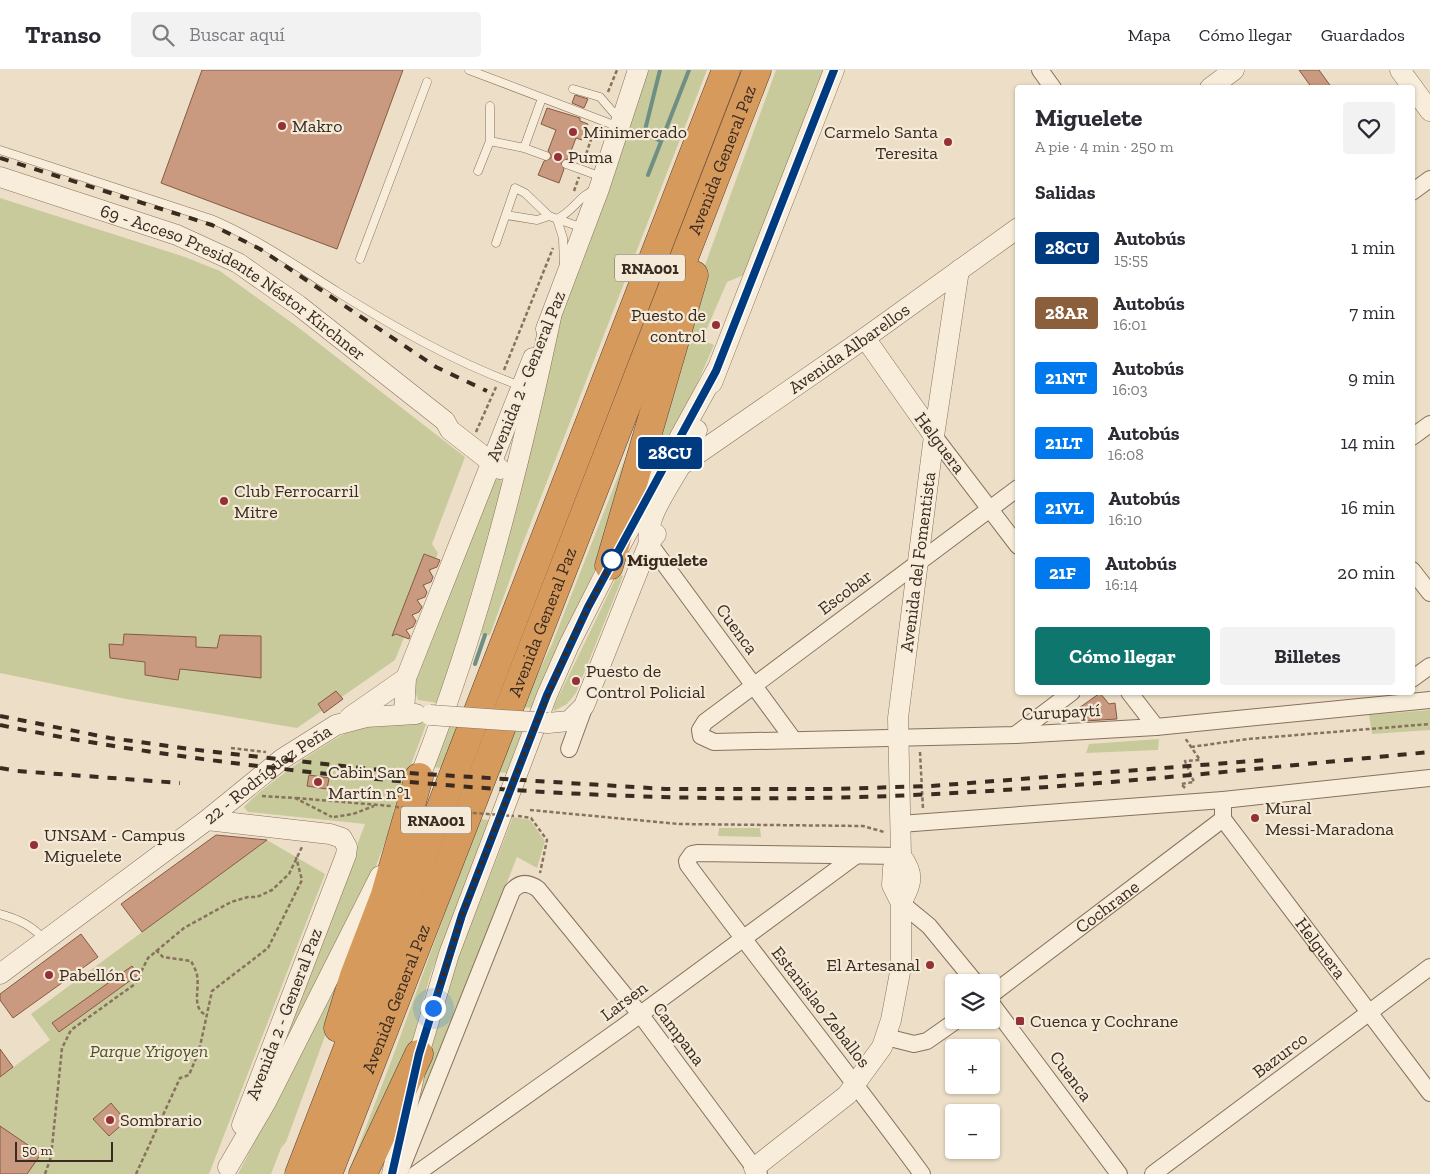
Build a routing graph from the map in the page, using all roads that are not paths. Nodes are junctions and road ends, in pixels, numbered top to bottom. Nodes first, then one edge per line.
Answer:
1 (469, 70) edge
2 (638, 70) edge
3 (726, 70) edge
4 (757, 70) edge
5 (834, 70) edge
6 (1040, 70) edge
7 (1234, 70) edge
8 (1400, 70) edge
9 (427, 82) dead end
10 (1050, 85) edge
11 (1214, 85) edge
12 (1411, 85) edge
13 (573, 88) dead end
14 (1415, 90) edge
15 (542, 98) junction
16 (490, 106) dead end
17 (1430, 111) edge
18 (621, 125) junction
19 (490, 141) junction
20 (524, 148) junction
21 (0, 150) edge
22 (546, 156) dead end
23 (566, 164) dead end
24 (478, 171) dead end
25 (716, 173) junction
26 (0, 176) edge
27 (1430, 179) edge
28 (600, 183) junction
29 (1415, 190) edge
30 (506, 215) junction
31 (553, 218) junction
32 (583, 228) junction
33 (1015, 230) edge
34 (496, 243) dead end
35 (360, 259) dead end
36 (959, 270) junction
37 (567, 272) junction
38 (865, 338) junction
39 (716, 371) junction
40 (528, 389) junction
41 (445, 421) junction
42 (1430, 424) edge
43 (503, 431) junction
44 (1415, 435) edge
45 (934, 436) junction
46 (492, 461) junction
47 (680, 466) junction
48 (510, 490) junction
49 (1015, 490) edge
50 (990, 509) junction
51 (1015, 542) edge
52 (649, 543) junction
53 (919, 562) junction
54 (609, 566) junction
55 (1415, 574) edge
56 (1430, 593) edge
57 (1430, 666) edge
58 (1415, 677) edge
59 (406, 678) junction
60 (754, 686) junction
61 (1068, 695) edge
62 (1131, 695) edge
63 (1391, 695) edge
64 (1430, 700) edge
65 (1378, 705) junction
66 (584, 706) junction
67 (404, 714) junction
68 (336, 725) junction
69 (1156, 727) junction
70 (700, 730) joint
71 (1015, 735) junction
72 (898, 738) junction
73 (793, 739) junction
74 (569, 749) dead end
75 (420, 778) junction
76 (1430, 778) edge
77 (1223, 800) junction
78 (1223, 819) junction
79 (207, 820) junction
80 (900, 830) junction
81 (901, 856) junction
82 (854, 857) junction
83 (901, 903) junction
84 (1, 913) edge
85 (742, 939) junction
86 (45, 940) junction
87 (1430, 967) edge
88 (0, 974) edge
89 (968, 974) edge
90 (1000, 988) edge
91 (1370, 1012) junction
92 (640, 1014) junction
93 (1000, 1015) edge
94 (945, 1028) edge
95 (886, 1037) junction
96 (419, 1054) junction
97 (856, 1084) junction
98 (1430, 1093) edge
99 (227, 1171) edge
100 (753, 1172) edge
101 (298, 1174) edge
102 (328, 1174) edge
103 (363, 1174) edge
104 (392, 1174) edge
105 (399, 1174) edge
106 (416, 1174) edge
107 (922, 1174) edge
108 (1118, 1174) edge
109 (1153, 1174) edge

1 - 15 lane
2 - 18 street, Avenida 2 - General Paz
3 - 101 highway, Avenida General Paz / RNA001
4 - 25 highway, Avenida General Paz / RNA001
5 - 39 street, Avenida General Paz
6 - 10 street
7 - 11 street
8 - 12 street
9 - 35 lane
13 - 18 lane
14 - 17 street
15 - 18 lane
15 - 20 lane
16 - 19 lane
18 - 28 street, Avenida 2 - General Paz
19 - 20 lane
19 - 24 lane
20 - 22 lane
21 - 40 lane
23 - 28 lane
25 - 54 highway
25 - 102 highway, Avenida General Paz / RNA001
26 - 41 street, 69 - Acceso Presidente Néstor Kirchner
27 - 29 street
28 - 31 lane
28 - 32 street, Avenida 2 - General Paz
30 - 31 lane
30 - 31 lane
30 - 34 lane
31 - 32 lane
31 - 37 lane
32 - 37 street, Avenida 2 - General Paz
33 - 36 street, Avenida Albarellos
36 - 38 street, Avenida Albarellos
36 - 45 street, Avenida del Fomentista
37 - 40 street, Avenida 2 - General Paz
38 - 45 street, Helguera
38 - 47 street, Avenida Albarellos
39 - 47 street, Avenida General Paz
39 - 54 street, Avenida General Paz
40 - 43 street, Avenida 2 - General Paz
40 - 48 street
41 - 43 street, 69 - Acceso Presidente Néstor Kirchner
41 - 46 street, 69 - Acceso Presidente Néstor Kirchner
42 - 44 street
43 - 46 street, Avenida 2 - General Paz
45 - 50 street, Helguera
45 - 53 street, Avenida del Fomentista
46 - 48 street, 69 - Acceso Presidente Néstor Kirchner
46 - 59 street, Avenida 2 - General Paz
47 - 52 street, Avenida General Paz
48 - 75 street
49 - 50 street, Escobar
50 - 51 street, Helguera
50 - 53 street, Escobar
52 - 60 street, Cuenca
52 - 66 street, Avenida General Paz
53 - 60 street, Escobar
53 - 72 street, Avenida del Fomentista
54 - 96 street, Avenida General Paz
55 - 56 street
57 - 58 street
59 - 67 street, Avenida 2 - General Paz
59 - 68 street
60 - 70 street, Escobar
60 - 73 street, Cuenca
61 - 71 street
62 - 69 street
63 - 65 street
64 - 65 street, Curupaytí
65 - 69 street, Curupaytí
66 - 67 street, 22 - Rodríguez Peña, bridge
66 - 74 street, Avenida General Paz
67 - 68 street, 22 - Rodríguez Peña
68 - 79 street, 22 - Rodríguez Peña
69 - 71 street, Curupaytí
70 - 73 street, Curupaytí
71 - 72 street, Curupaytí
72 - 73 street, Curupaytí
72 - 80 street, Avenida del Fomentista
75 - 99 street
75 - 101 highway
76 - 77 street
77 - 78 street
77 - 80 street
78 - 90 street, Cochrane
78 - 91 street, Helguera
79 - 86 street, 22 - Rodríguez Peña
79 - 99 street, Avenida 2 - General Paz
80 - 81 street, Avenida del Fomentista
81 - 82 street
81 - 83 street, Avenida del Fomentista
82 - 85 street, Larsen
82 - 85 street, Estanislao Zeballos
83 - 89 street
83 - 95 street, Avenida del Fomentista
84 - 86 lane
85 - 92 street, Larsen
85 - 97 street, Estanislao Zeballos
86 - 88 street, 22 - Rodríguez Peña
87 - 91 street, Bazurco
91 - 98 street, Helguera
91 - 109 street, Bazurco
92 - 100 street, Campana
92 - 105 street, Campana
92 - 106 street, Larsen
93 - 108 street, Cuenca
94 - 95 street
95 - 97 street, Avenida del Fomentista
96 - 103 highway
96 - 104 street, Avenida General Paz
97 - 100 street
97 - 107 street, Estanislao Zeballos

